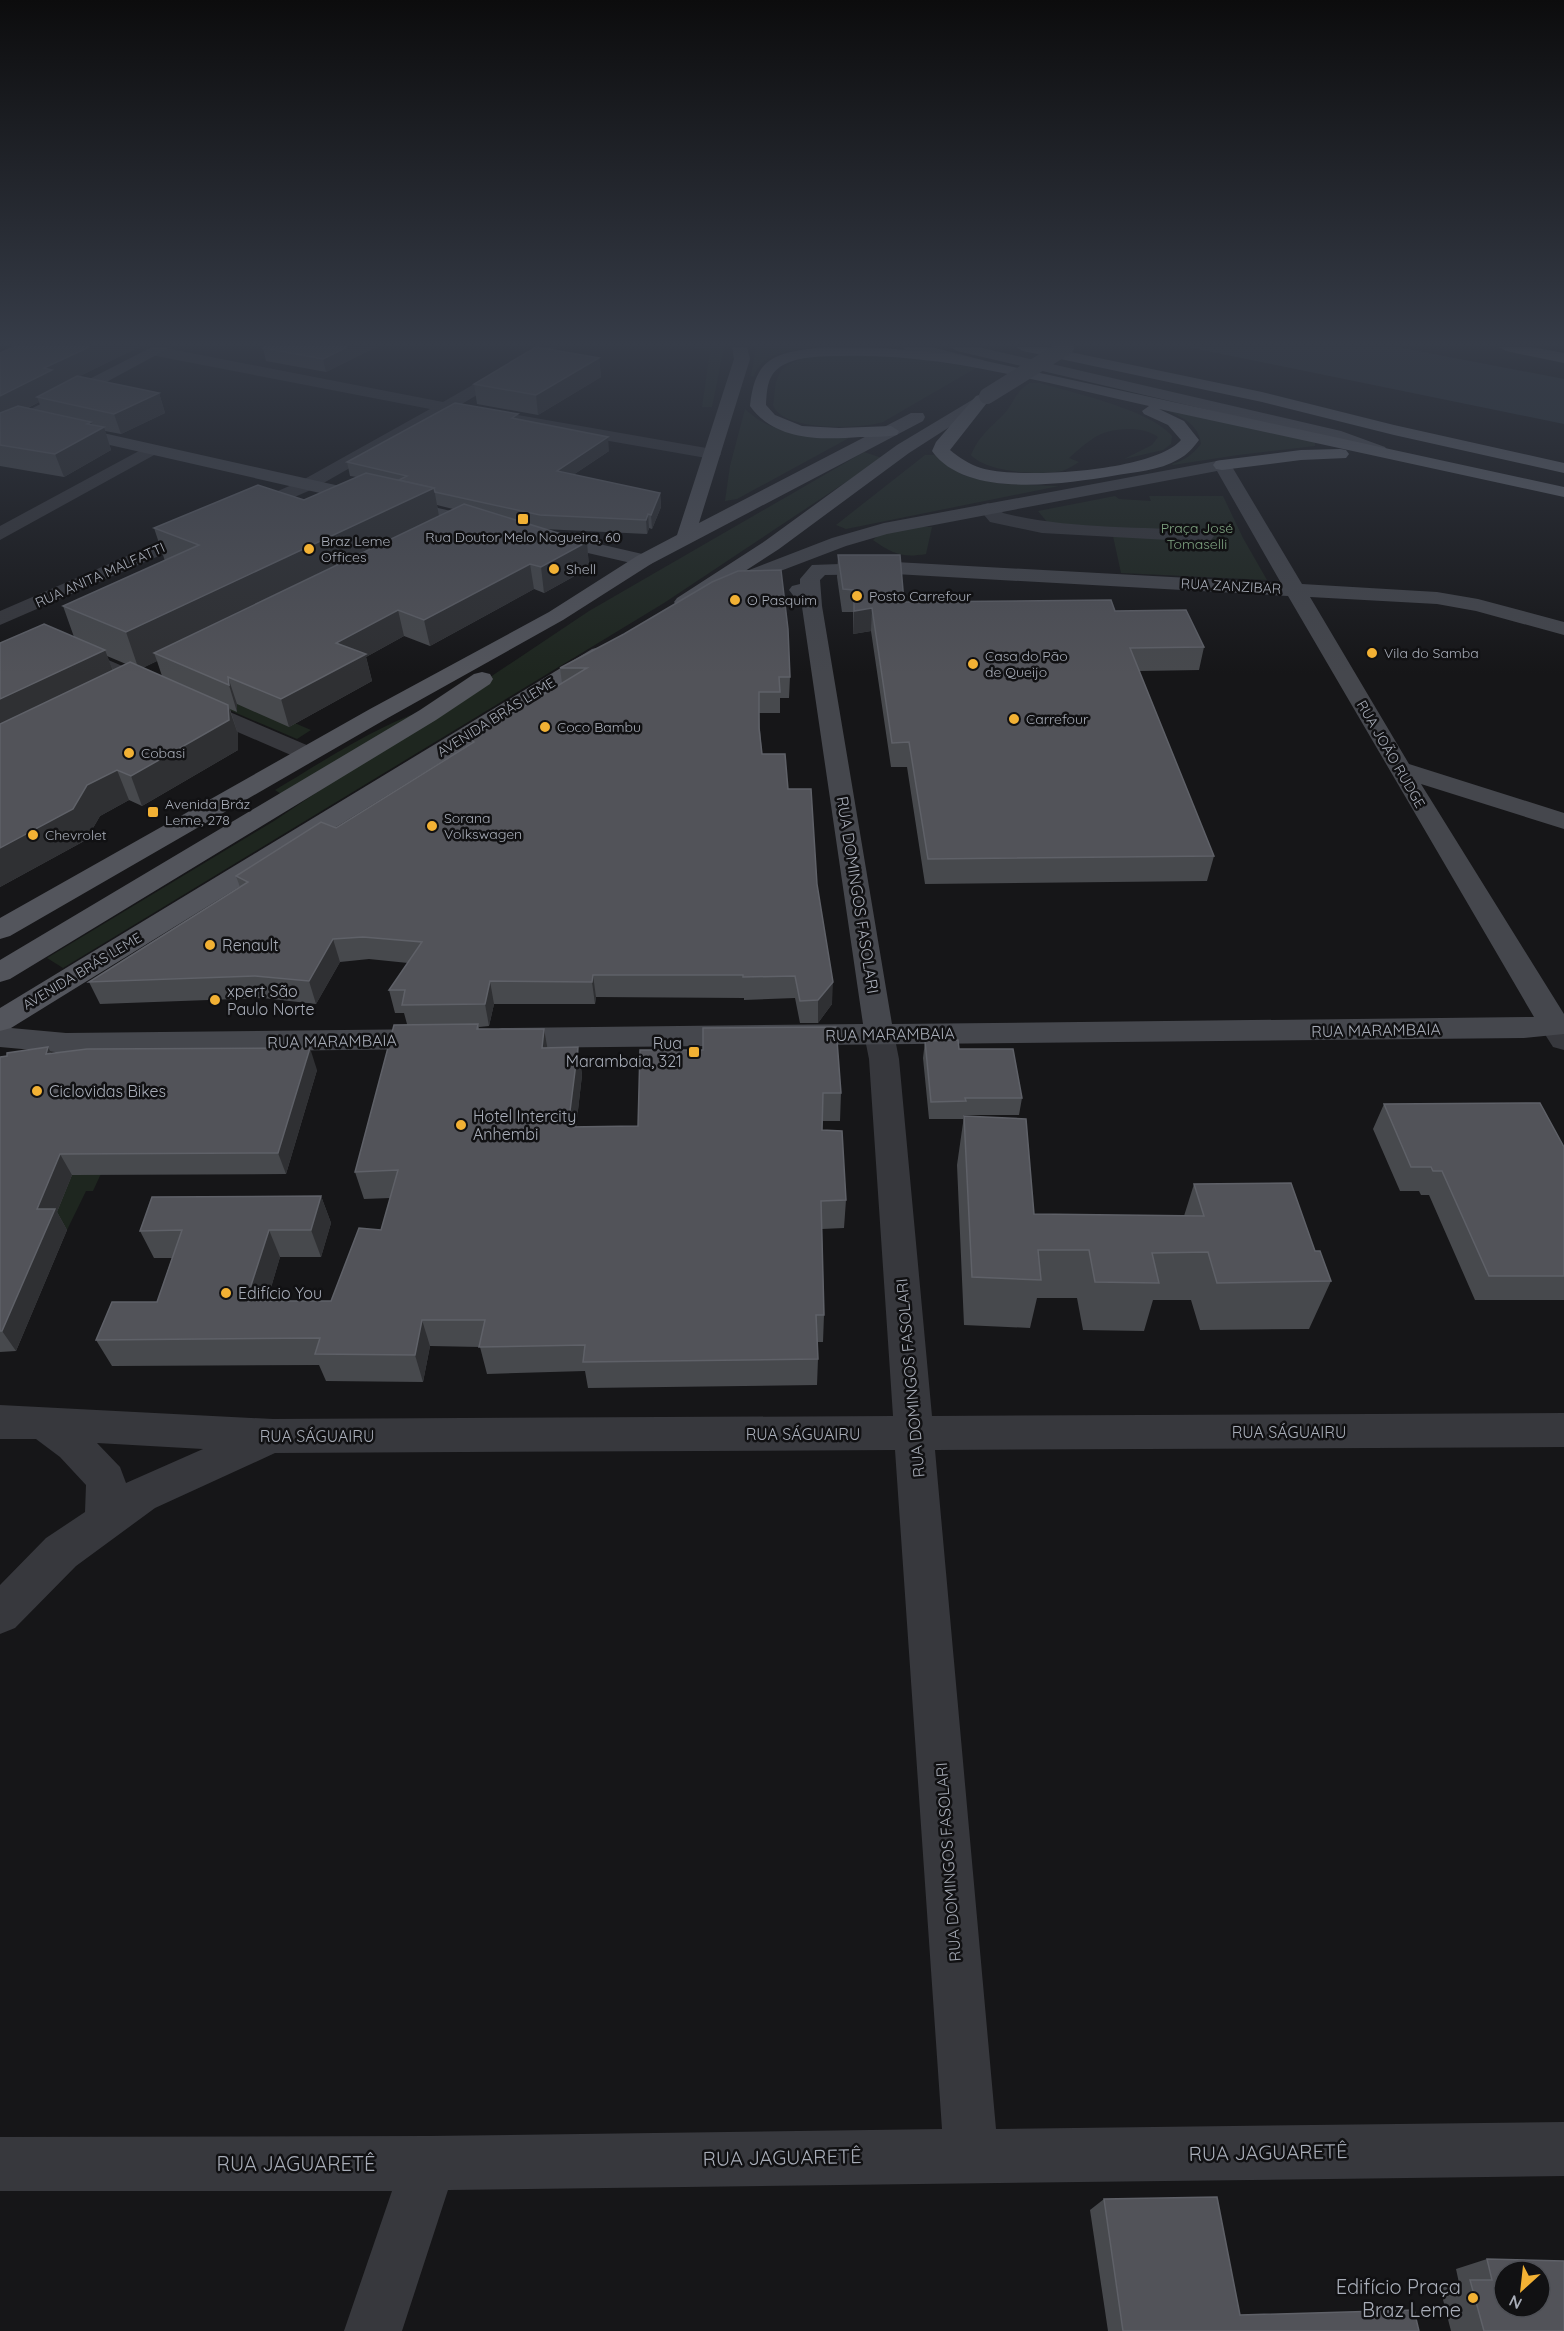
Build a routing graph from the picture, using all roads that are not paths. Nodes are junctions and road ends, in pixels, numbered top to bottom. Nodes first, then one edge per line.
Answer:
1 (140, 456) edge
2 (177, 456) edge
3 (358, 456) edge
4 (711, 456) edge
5 (844, 456) edge
6 (894, 456) edge
7 (945, 456) edge
8 (1173, 456) edge
9 (1302, 456) edge
10 (1363, 456) edge
11 (1402, 456) edge
12 (1511, 456) edge
13 (1530, 460) junction
14 (1222, 465) junction
15 (1452, 466) junction
16 (1564, 468) edge
17 (1564, 473) edge
18 (306, 484) junction
19 (1564, 492) edge
20 (988, 509) junction
21 (809, 518) junction
22 (465, 520) junction
23 (507, 529) edge
24 (0, 534) edge
25 (530, 534) edge
26 (433, 536) edge
27 (1204, 536) dead end
28 (684, 539) junction
29 (839, 542) junction
30 (644, 560) junction
31 (768, 568) junction
32 (830, 568) joint
33 (895, 568) junction
34 (1295, 590) junction
35 (812, 606) junction
36 (669, 611) joint
37 (556, 616) junction
38 (0, 620) edge
39 (21, 629) dead end
40 (1564, 629) edge
41 (621, 641) edge
42 (54, 643) edge
43 (308, 754) junction
44 (1400, 769) junction
45 (1564, 821) edge
46 (0, 930) edge
47 (0, 973) edge
48 (0, 1021) edge
49 (1561, 1030) edge
50 (879, 1034) junction
51 (0, 1037) edge
52 (0, 1422) edge
53 (43, 1423) junction
54 (1564, 1430) edge
55 (914, 1433) junction
56 (273, 1436) junction
57 (105, 1520) junction
58 (0, 1614) edge
59 (1564, 2149) edge
60 (971, 2155) junction
61 (429, 2163) junction
62 (0, 2164) edge
63 (373, 2331) edge

1 - 24 street
2 - 18 street
3 - 18 street, RUA ANITA MALFATTI
4 - 28 main road
5 - 28 main road
6 - 21 main road
7 - 8 highway
9 - 14 highway
10 - 15 highway
11 - 15 highway
12 - 13 highway
13 - 16 highway
13 - 17 highway
14 - 20 street
14 - 34 street, RUA JOÃO RUDGE
15 - 19 highway
18 - 22 street
18 - 38 street, RUA ANITA MALFATTI
20 - 27 street
20 - 29 street
21 - 29 street, RUA ZANZIBAR
21 - 36 main road
22 - 23 street
22 - 26 street
25 - 30 street
28 - 30 main road
29 - 31 street
29 - 33 street, RUA ZANZIBAR
30 - 37 main road
31 - 35 street
31 - 36 street
32 - 33 street, RUA ZANZIBAR
32 - 35 street, RUA DOMINGOS FASOLARI
33 - 34 street, RUA ZANZIBAR
34 - 40 street, RUA ZANZIBAR
34 - 44 street, RUA JOÃO RUDGE
35 - 50 street, RUA DOMINGOS FASOLARI
37 - 43 main road
37 - 47 main road
38 - 39 street
41 - 48 main road, AVENIDA BRÁS LEME
42 - 43 street
43 - 46 main road
44 - 45 street
44 - 49 street, RUA JOÃO RUDGE
49 - 50 street, RUA MARAMBAIA
50 - 51 street, RUA MARAMBAIA
50 - 55 street, RUA DOMINGOS FASOLARI
52 - 53 street, RUA SÁGUAIRU
53 - 56 street, RUA SÁGUAIRU
53 - 57 street
54 - 55 street, RUA SÁGUAIRU
55 - 56 street, RUA SÁGUAIRU
55 - 60 street, RUA DOMINGOS FASOLARI
56 - 57 street
57 - 58 street
59 - 60 street, RUA JAGUARETÊ
60 - 61 street, RUA JAGUARETÊ
61 - 62 street, RUA JAGUARETÊ
61 - 63 street

